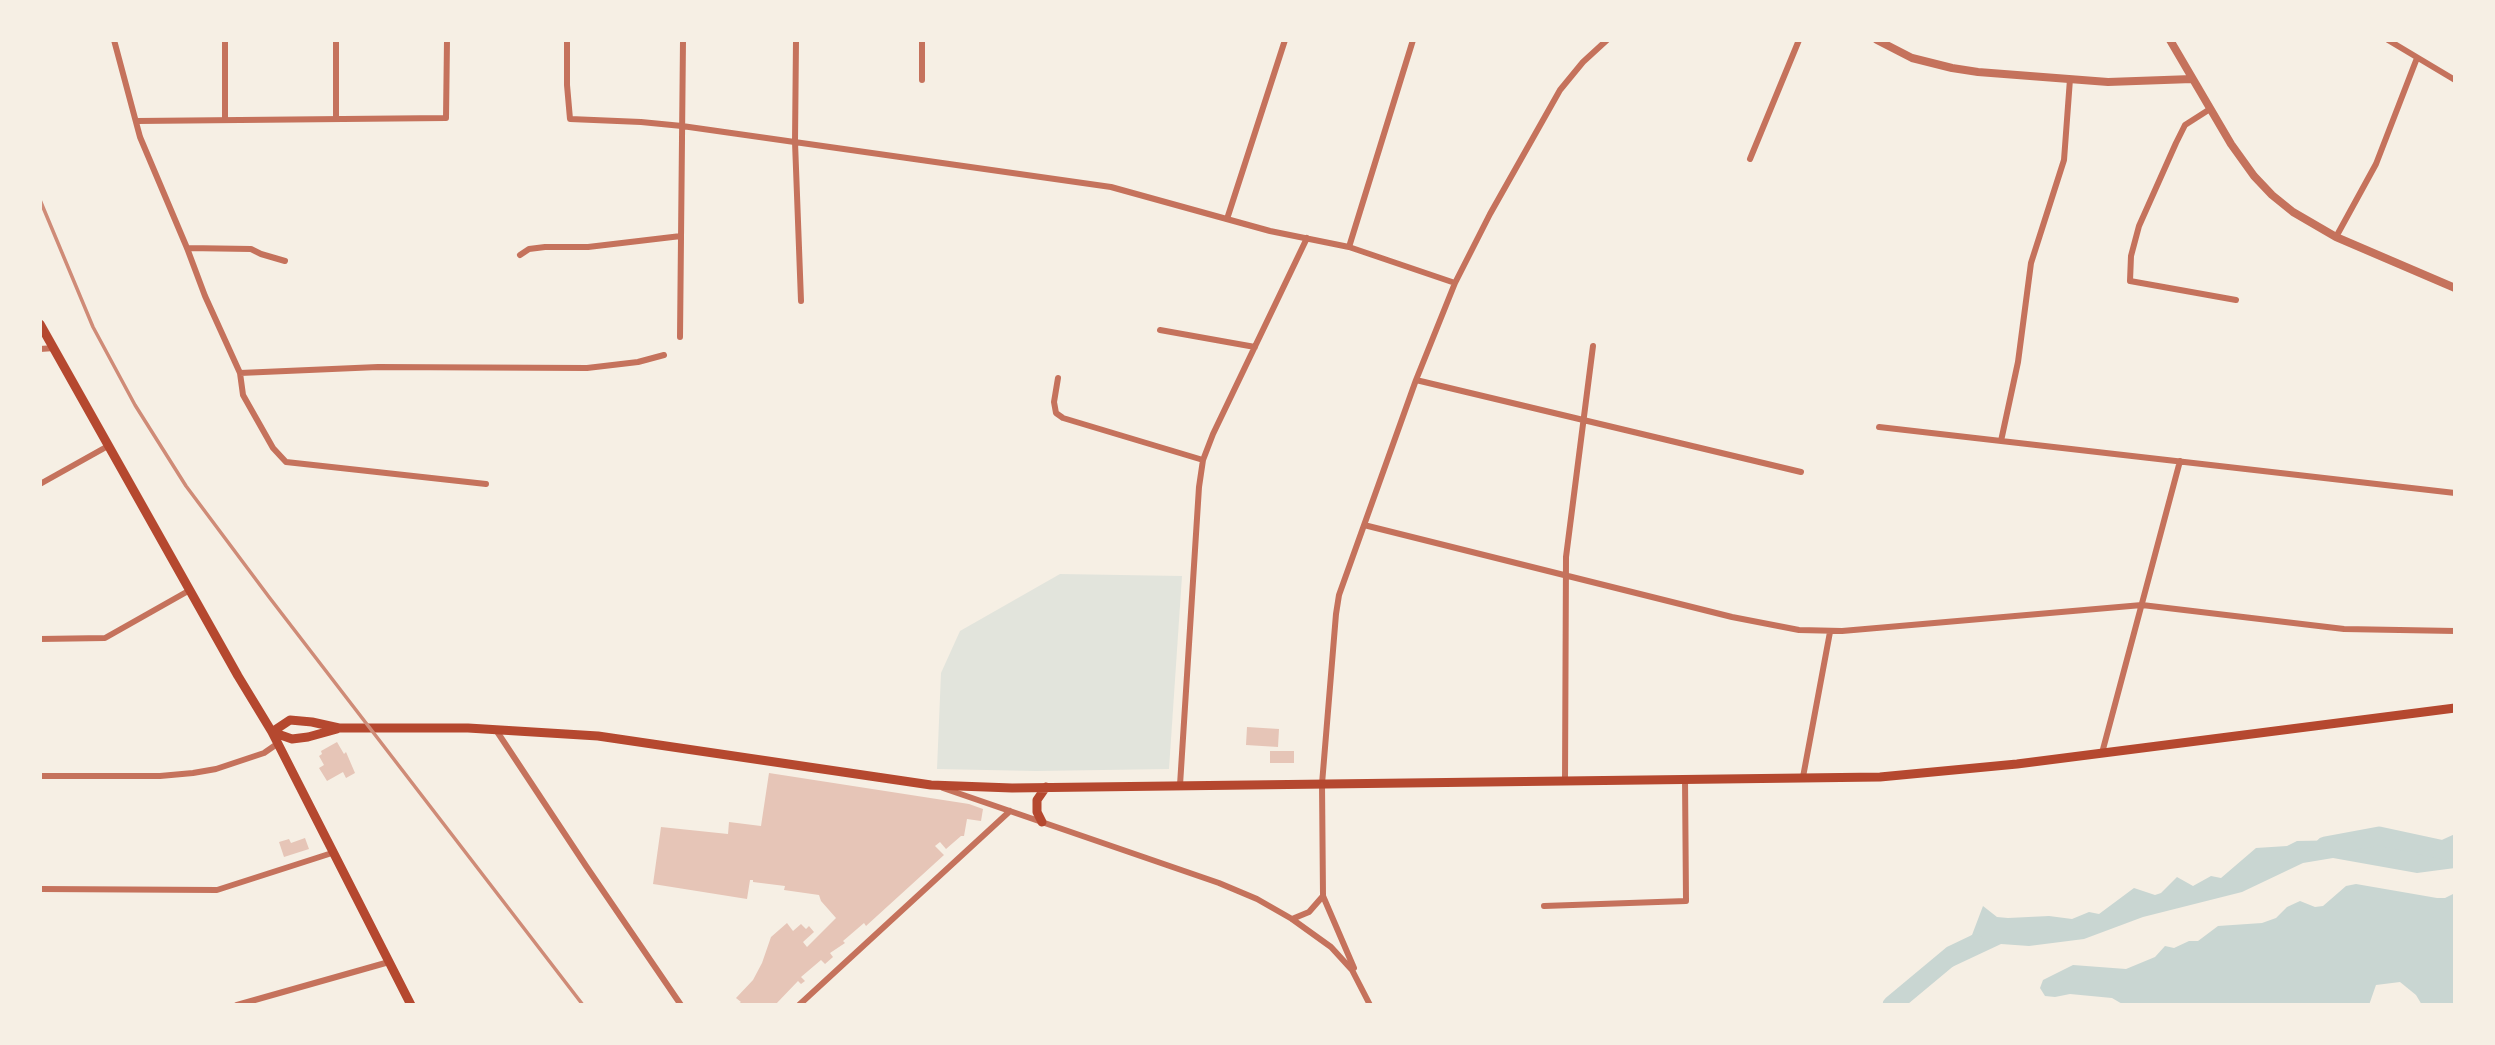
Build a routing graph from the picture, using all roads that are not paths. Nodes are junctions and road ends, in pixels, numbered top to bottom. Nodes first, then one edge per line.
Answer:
1 (114, 40) edge
2 (225, 40) edge
3 (336, 40) edge
4 (447, 40) edge
5 (567, 40) edge
6 (684, 40) edge
7 (796, 40) edge
8 (922, 40) edge
9 (1285, 40) edge
10 (1413, 40) edge
11 (1608, 40) edge
12 (1799, 40) edge
13 (1877, 40) edge
14 (2170, 40) edge
15 (2388, 40) edge
16 (2417, 58) junction
17 (2070, 79) junction
18 (2192, 79) junction
19 (922, 80) dead end
20 (2455, 80) edge
21 (2210, 109) junction
22 (336, 119) junction
23 (225, 120) junction
24 (137, 121) junction
25 (682, 126) junction
26 (795, 142) junction
27 (1749, 159) dead end
28 (1227, 219) junction
29 (681, 236) junction
30 (2336, 237) junction
31 (1307, 238) junction
32 (1349, 247) junction
33 (187, 248) junction
34 (520, 255) dead end
35 (285, 261) dead end
36 (1455, 283) junction
37 (2455, 288) edge
38 (2236, 300) dead end
39 (801, 301) dead end
40 (40, 324) edge
41 (1160, 330) dead end
42 (680, 337) dead end
43 (1593, 346) dead end
44 (1255, 347) junction
45 (54, 348) junction
46 (40, 349) edge
47 (664, 355) dead end
48 (240, 373) junction
49 (1058, 378) dead end
50 (1416, 380) junction
51 (1584, 420) junction
52 (1880, 427) dead end
53 (2001, 441) junction
54 (108, 446) junction
55 (1203, 460) junction
56 (2180, 461) junction
57 (1801, 472) dead end
58 (40, 484) edge
59 (486, 484) dead end
60 (2455, 493) edge
61 (1364, 525) junction
62 (1566, 576) junction
63 (190, 590) junction
64 (2142, 605) junction
65 (2455, 631) edge
66 (1830, 632) junction
67 (40, 639) edge
68 (2455, 708) edge
69 (339, 728) junction
70 (496, 730) junction
71 (272, 732) junction
72 (278, 744) junction
73 (2102, 753) junction
74 (40, 776) edge
75 (1803, 777) junction
76 (1685, 778) junction
77 (1565, 781) junction
78 (1322, 784) junction
79 (1180, 785) junction
80 (939, 786) junction
81 (1046, 787) junction
82 (1010, 811) junction
83 (1042, 822) junction
84 (332, 853) junction
85 (40, 889) edge
86 (1323, 896) junction
87 (1544, 906) dead end
88 (1292, 919) junction
89 (388, 962) junction
90 (1360, 983) junction
91 (237, 1005) edge
92 (411, 1005) edge
93 (681, 1005) edge
94 (799, 1005) edge
95 (1370, 1005) edge

1 - 24 street
2 - 23 street
3 - 22 street
4 - 22 street
5 - 25 street
6 - 25 street
7 - 26 street
8 - 19 street
9 - 28 street
10 - 32 street
11 - 36 street
12 - 27 street
13 - 17 street
14 - 18 street
15 - 16 street
16 - 20 street
16 - 30 street
17 - 18 street
17 - 53 street
18 - 21 street
21 - 30 street
21 - 38 street
22 - 23 street
23 - 24 street
24 - 33 street
25 - 26 street
25 - 29 street
26 - 28 street
26 - 39 street
28 - 31 street
29 - 34 street
29 - 42 street
30 - 37 street
31 - 32 street
31 - 44 street
32 - 36 street
33 - 35 street
33 - 48 street
36 - 50 street
40 - 45 main road
41 - 44 street
43 - 51 street
44 - 55 street
45 - 46 street
45 - 54 main road
47 - 48 street
48 - 59 street
49 - 55 street
50 - 51 street
50 - 61 street
51 - 57 street
51 - 62 street
52 - 53 street
53 - 56 street
54 - 58 street
54 - 63 main road
55 - 79 street
56 - 60 street
56 - 64 street
61 - 62 street
61 - 78 street
62 - 66 street
62 - 77 street
63 - 67 street
63 - 71 main road
64 - 65 street
64 - 66 street
64 - 73 street
66 - 75 street
68 - 73 main road
69 - 70 main road
69 - 71 main road
69 - 71 main road
70 - 80 main road
70 - 93 street
71 - 72 main road
72 - 74 street
72 - 84 main road
73 - 75 main road
75 - 76 main road
76 - 77 main road
76 - 87 street
77 - 78 main road
78 - 79 main road
78 - 86 street
79 - 81 main road
80 - 81 main road
80 - 82 street
81 - 83 main road
82 - 83 street
82 - 94 street
83 - 88 street
84 - 85 street
84 - 89 main road
86 - 88 street
86 - 90 street
88 - 90 street
89 - 91 street
89 - 92 main road
90 - 95 street

